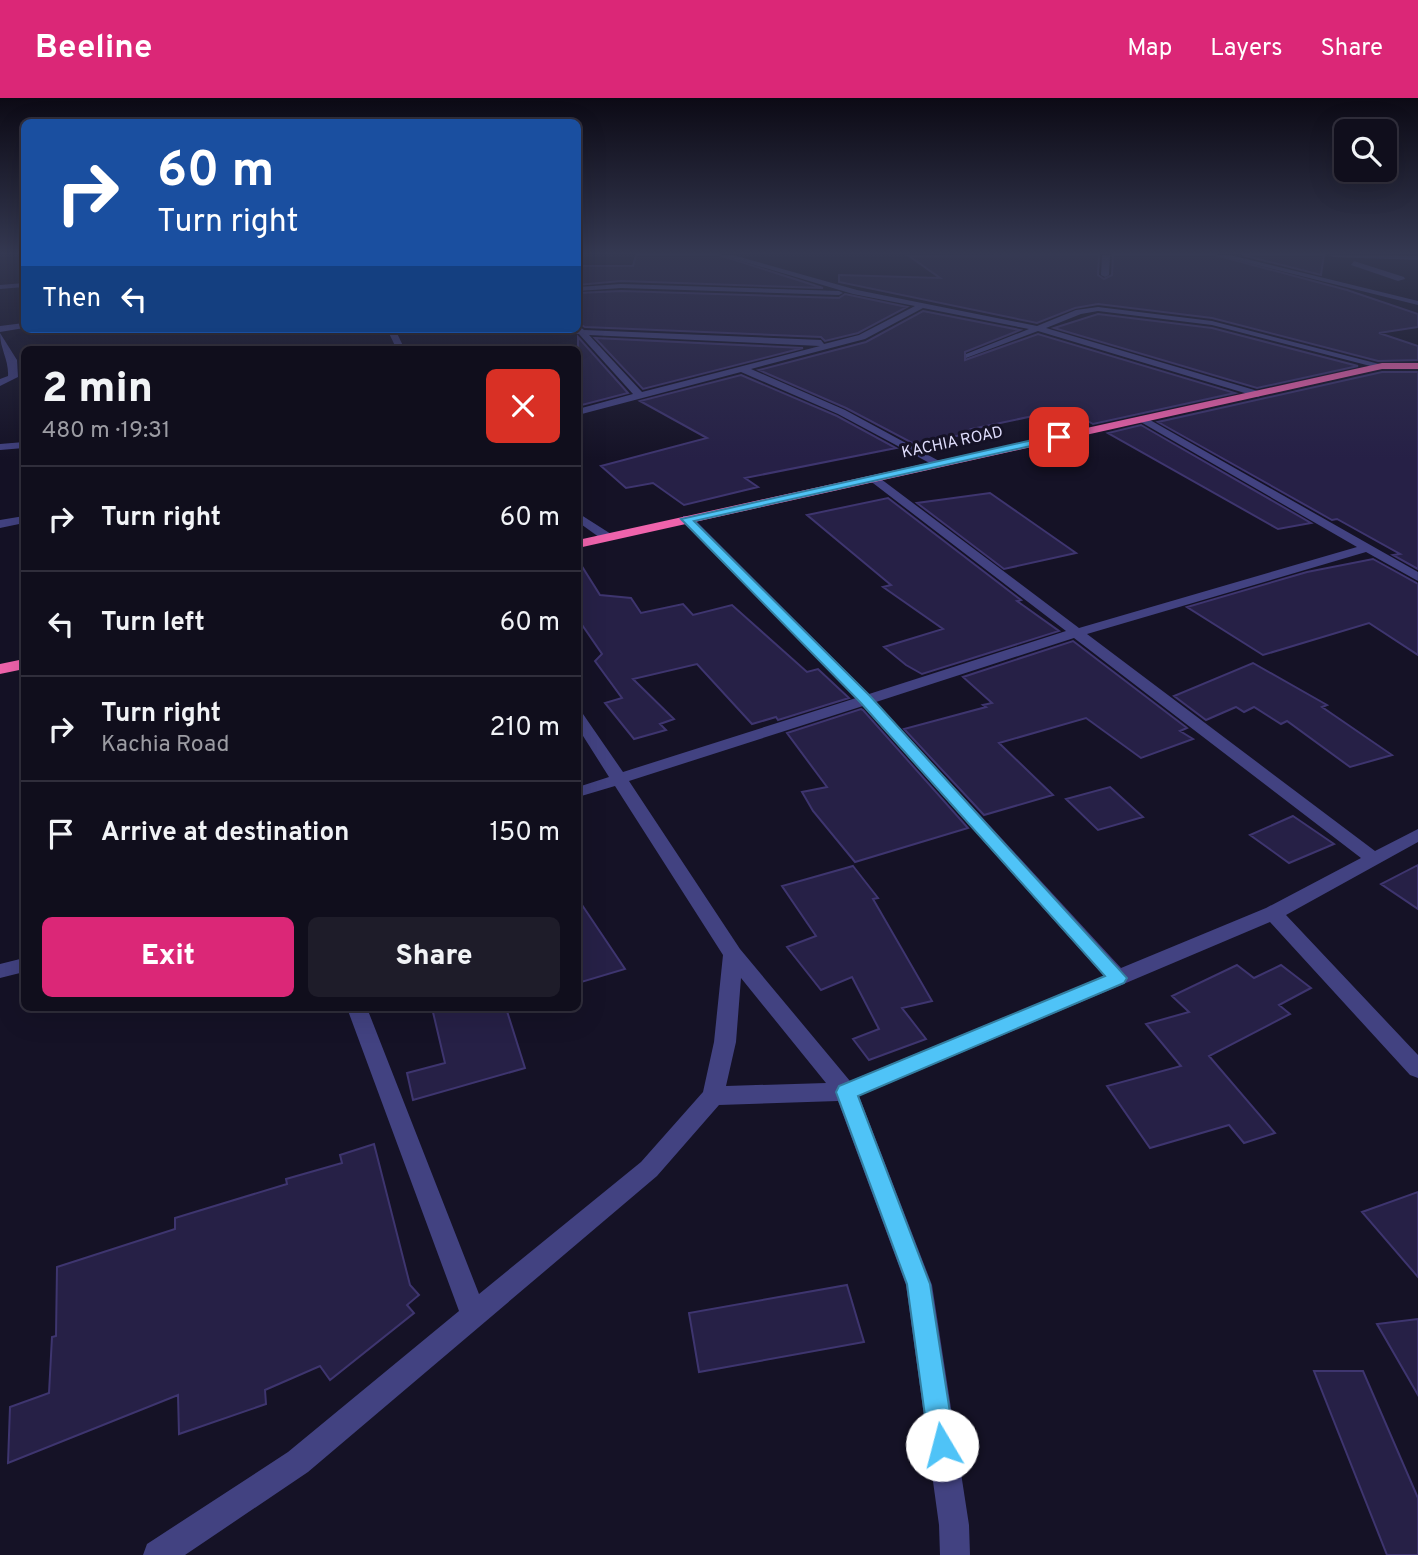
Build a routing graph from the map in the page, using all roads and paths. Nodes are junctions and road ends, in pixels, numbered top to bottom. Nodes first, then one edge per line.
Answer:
1 (892, 323) edge
2 (1009, 323) edge
3 (1054, 323) edge
4 (1212, 323) edge
5 (21, 326) edge
6 (0, 329) edge
7 (1040, 329) junction
8 (581, 330) edge
9 (581, 332) edge
10 (0, 336) edge
11 (838, 344) junction
12 (969, 356) dead end
13 (1382, 366) junction
14 (1418, 366) edge
15 (742, 369) junction
16 (21, 376) edge
17 (13, 377) junction
18 (0, 383) edge
19 (638, 394) junction
20 (1258, 394) junction
21 (581, 411) edge
22 (1143, 419) junction
23 (21, 445) edge
24 (0, 447) edge
25 (937, 464) junction
26 (873, 478) junction
27 (581, 519) edge
28 (687, 519) junction
29 (21, 520) edge
30 (0, 524) edge
31 (607, 537) junction
32 (581, 543) edge
33 (1367, 548) junction
34 (1418, 578) edge
35 (1075, 633) junction
36 (21, 665) edge
37 (0, 669) edge
38 (865, 699) junction
39 (581, 722) edge
40 (617, 778) junction
41 (581, 791) edge
42 (1418, 835) edge
43 (1374, 859) junction
44 (1273, 913) junction
45 (733, 954) junction
46 (21, 966) edge
47 (0, 971) edge
48 (1118, 978) junction
49 (358, 1011) edge
50 (1418, 1069) edge
51 (846, 1092) junction
52 (713, 1096) junction
53 (474, 1315) junction
54 (158, 1555) edge
55 (955, 1555) edge

1 - 11 street
2 - 7 street
3 - 7 street
4 - 13 street
5 - 6 street
7 - 12 street
7 - 20 street
8 - 11 street
9 - 19 street
10 - 17 street
11 - 15 street
13 - 14 highway, KACHIA ROAD
13 - 20 highway, KACHIA ROAD
15 - 19 street
15 - 25 street
16 - 17 street
17 - 18 street
19 - 21 street
20 - 22 highway, KACHIA ROAD
22 - 25 highway, KACHIA ROAD
22 - 33 street
23 - 24 street
25 - 26 highway, KACHIA ROAD
26 - 28 highway, KACHIA ROAD
26 - 35 street
27 - 31 street
28 - 31 highway, KACHIA ROAD
28 - 38 street
29 - 30 street
31 - 32 highway, KACHIA ROAD
33 - 34 street
33 - 35 street
35 - 38 street
35 - 43 street
36 - 37 highway
38 - 40 street
38 - 48 street
39 - 40 street
40 - 41 street
40 - 45 street
42 - 43 street
43 - 44 street
44 - 48 street
44 - 50 street
45 - 51 street
45 - 52 street
46 - 47 street
48 - 51 street
49 - 53 street
51 - 52 street
51 - 55 street
52 - 53 street
53 - 54 street

